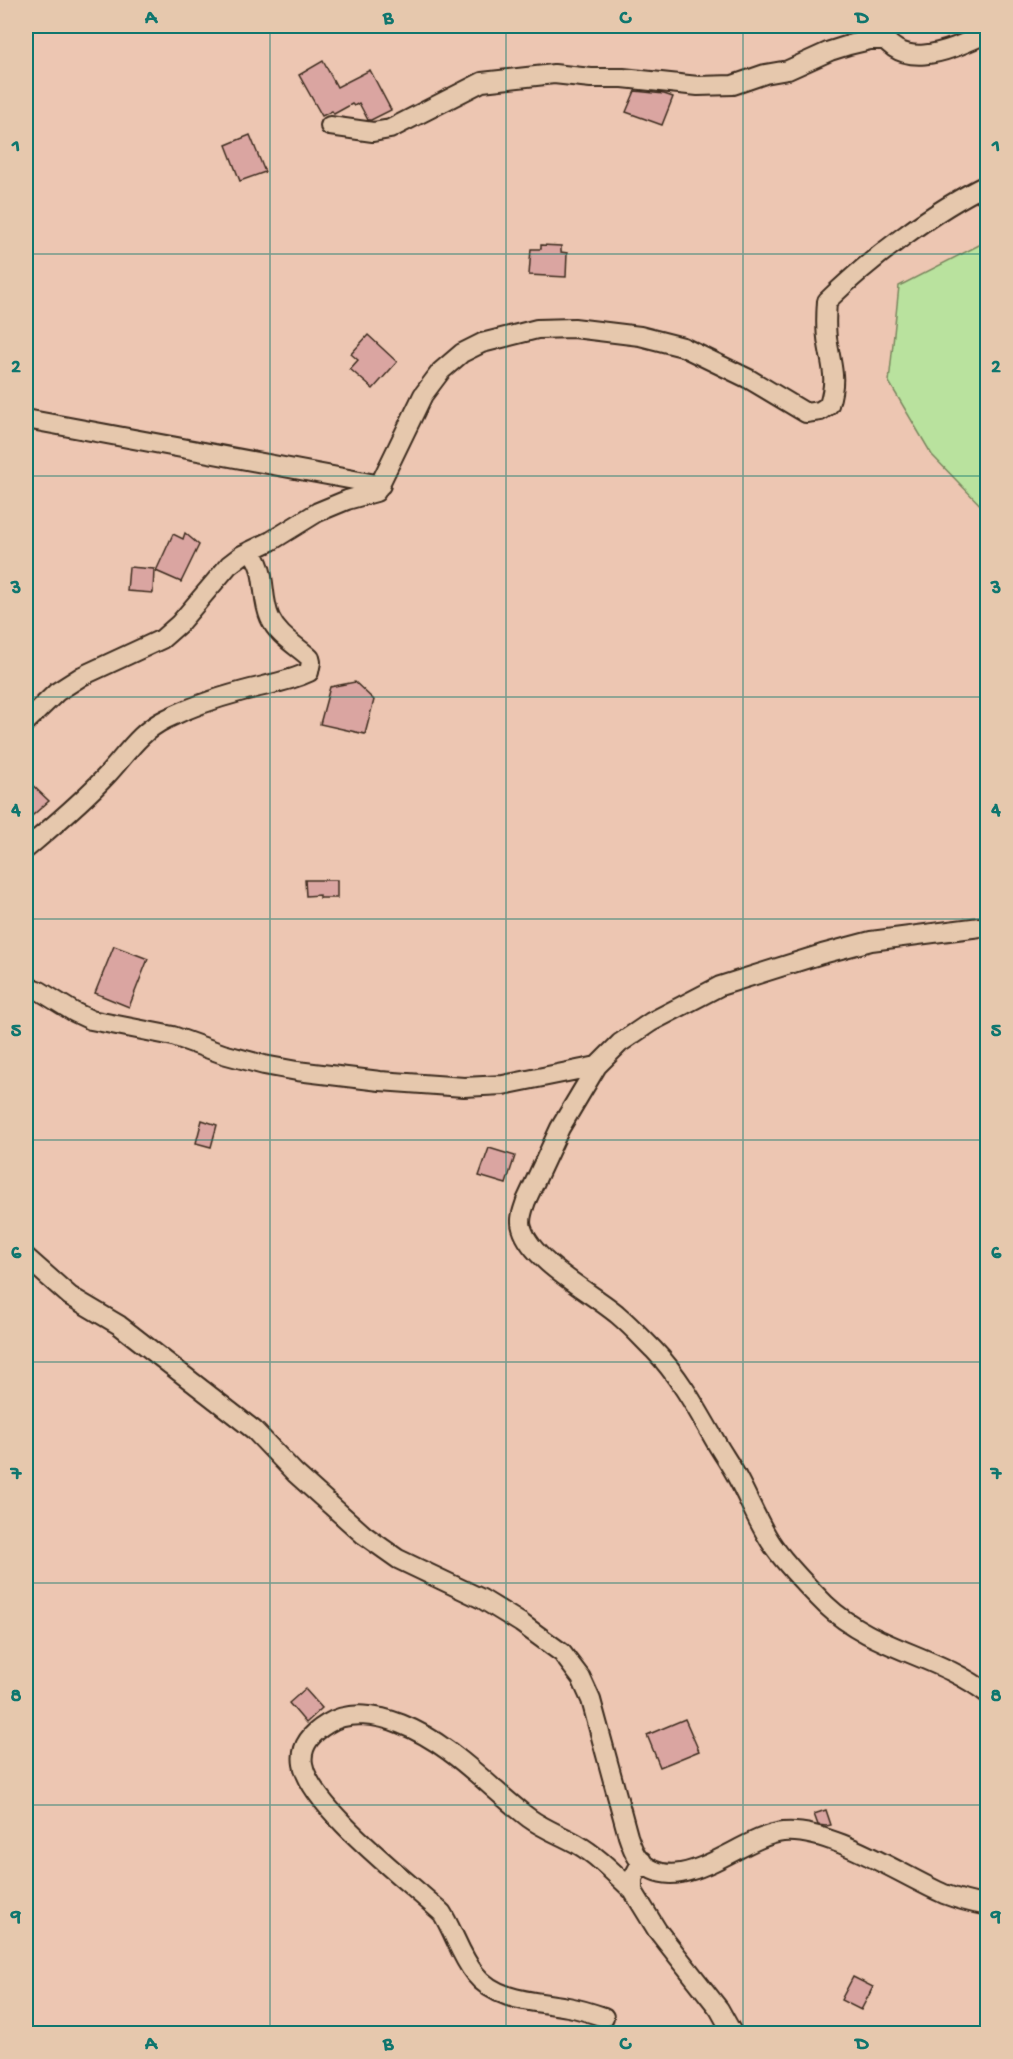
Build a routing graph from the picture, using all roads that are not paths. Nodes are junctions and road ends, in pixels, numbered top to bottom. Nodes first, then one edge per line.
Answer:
1 (880, 33) edge
2 (987, 33) edge
3 (330, 126) dead end
4 (987, 184) edge
5 (26, 419) edge
6 (381, 485) junction
7 (250, 551) junction
8 (26, 722) edge
9 (26, 849) edge
10 (987, 926) edge
11 (26, 986) edge
12 (597, 1066) junction
13 (26, 1257) edge
14 (987, 1694) edge
15 (642, 1861) junction
16 (633, 1891) junction
17 (987, 1906) edge
18 (604, 2017) dead end
19 (733, 2034) edge

1 - 2 street
1 - 3 street
4 - 6 street
5 - 6 street
6 - 7 street
7 - 8 street
7 - 9 street
10 - 12 street
11 - 12 street
12 - 14 street
13 - 15 street
15 - 16 street
15 - 17 street
16 - 18 street
16 - 19 street

